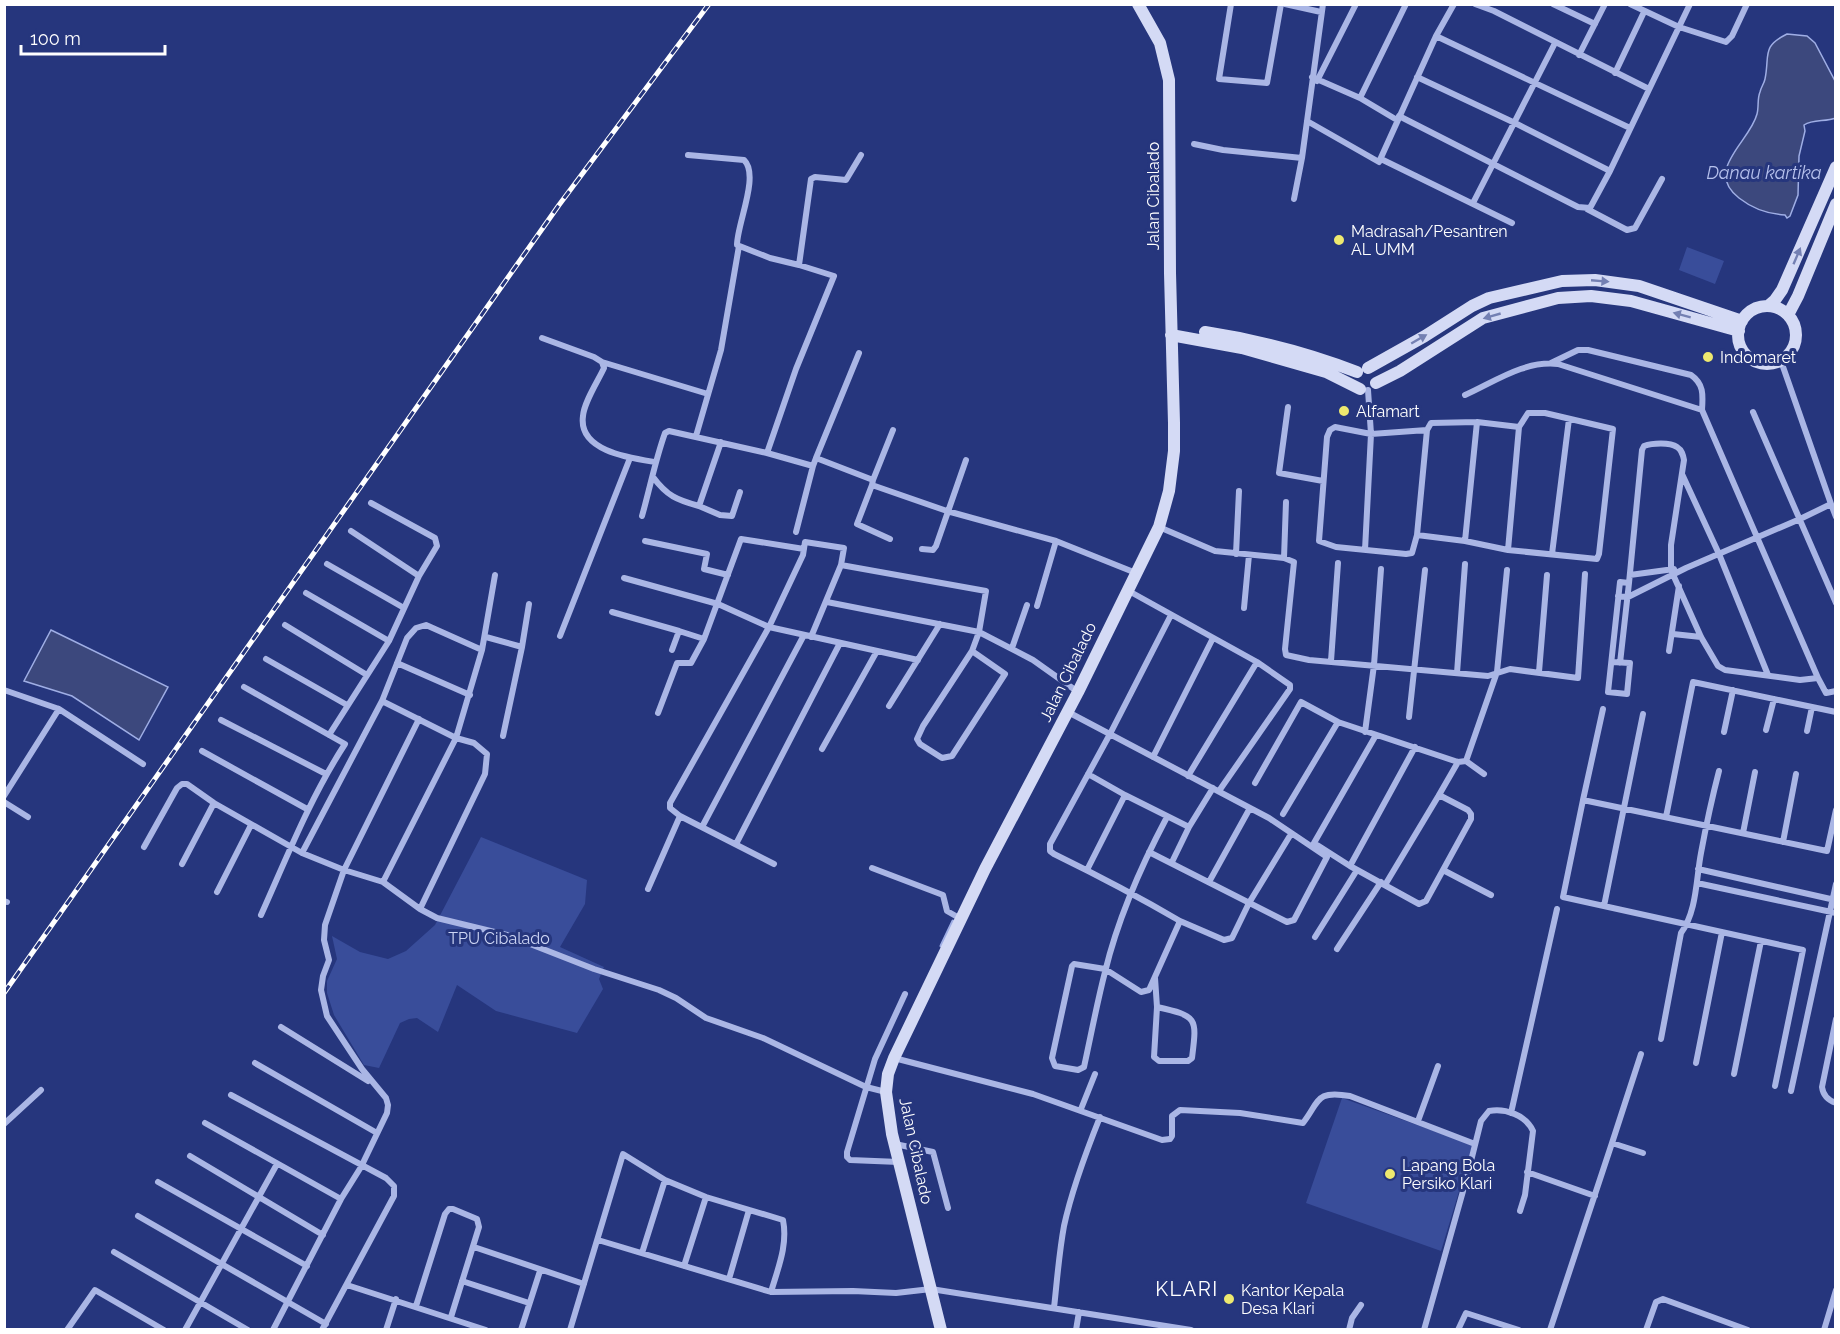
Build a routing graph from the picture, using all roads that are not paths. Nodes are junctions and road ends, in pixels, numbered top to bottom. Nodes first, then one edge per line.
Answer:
1 (1138, 4) edge
2 (1232, 4) edge
3 (1283, 4) edge
4 (1323, 4) edge
5 (1356, 4) edge
6 (1406, 4) edge
7 (1454, 4) edge
8 (1475, 4) edge
9 (1553, 4) edge
10 (1605, 4) edge
11 (1630, 4) edge
12 (1690, 4) edge
13 (1747, 4) edge
14 (1495, 8) edge
15 (1321, 12) junction
16 (1644, 12) junction
17 (1595, 24) junction
18 (1679, 27) junction
19 (1436, 36) junction
20 (1555, 43) junction
21 (1579, 55) junction
22 (1615, 73) junction
23 (1417, 77) junction
24 (1314, 79) junction
25 (1534, 84) junction
26 (1649, 89) junction
27 (1360, 99) junction
28 (1398, 118) junction
29 (1307, 120) junction
30 (1515, 123) junction
31 (1629, 128) junction
32 (1194, 144) dead end
33 (861, 155) dead end
34 (688, 156) dead end
35 (1302, 158) junction
36 (1381, 159) junction
37 (1492, 165) junction
38 (1836, 167) edge
39 (1610, 171) junction
40 (1662, 179) dead end
41 (1294, 199) dead end
42 (1473, 203) junction
43 (1836, 204) edge
44 (1586, 208) junction
45 (1512, 223) dead end
46 (739, 246) junction
47 (799, 265) junction
48 (1768, 306) junction
49 (1788, 315) junction
50 (1740, 326) junction
51 (1171, 331) junction
52 (542, 338) dead end
53 (859, 353) dead end
54 (1780, 361) junction
55 (602, 362) junction
56 (1550, 363) junction
57 (1363, 370) junction
58 (1368, 387) junction
59 (708, 394) junction
60 (1465, 395) dead end
61 (1288, 407) dead end
62 (1702, 410) junction
63 (1753, 412) dead end
64 (1569, 419) junction
65 (1477, 422) junction
66 (1519, 427) junction
67 (893, 430) dead end
68 (1427, 430) junction
69 (1371, 434) junction
70 (696, 436) junction
71 (721, 442) junction
72 (767, 453) junction
73 (630, 458) junction
74 (816, 458) junction
75 (966, 460) dead end
76 (655, 462) junction
77 (813, 466) junction
78 (1682, 474) junction
79 (653, 477) junction
80 (1323, 480) junction
81 (872, 482) junction
82 (1239, 491) dead end
83 (740, 492) dead end
84 (1286, 502) dead end
85 (371, 503) dead end
86 (1831, 504) junction
87 (699, 506) junction
88 (948, 511) junction
89 (642, 516) dead end
90 (1836, 517) edge
91 (1800, 519) junction
92 (1160, 527) junction
93 (351, 531) dead end
94 (796, 532) dead end
95 (1417, 535) junction
96 (1757, 537) junction
97 (890, 539) dead end
98 (645, 541) dead end
99 (1056, 541) junction
100 (1465, 541) junction
101 (804, 549) junction
102 (922, 549) dead end
103 (1365, 550) junction
104 (1508, 550) junction
105 (1236, 554) junction
106 (1552, 554) junction
107 (1719, 554) junction
108 (1249, 555) junction
109 (1284, 558) junction
110 (1338, 563) dead end
111 (327, 564) dead end
112 (1465, 564) dead end
113 (841, 565) junction
114 (1381, 569) dead end
115 (1425, 570) dead end
116 (1507, 570) dead end
117 (1134, 572) junction
118 (1672, 573) junction
119 (1585, 574) dead end
120 (495, 575) dead end
121 (728, 575) junction
122 (1547, 575) dead end
123 (1630, 575) junction
124 (419, 576) junction
125 (624, 578) dead end
126 (1629, 583) junction
127 (1679, 585) junction
128 (1126, 590) junction
129 (306, 593) dead end
130 (1618, 596) junction
131 (1628, 597) junction
132 (827, 602) junction
133 (1836, 603) edge
134 (529, 604) dead end
135 (718, 604) junction
136 (1027, 605) dead end
137 (1037, 606) dead end
138 (404, 608) junction
139 (1244, 608) dead end
140 (612, 612) dead end
141 (1171, 615) junction
142 (940, 624) junction
143 (285, 625) dead end
144 (769, 627) junction
145 (679, 631) junction
146 (979, 632) junction
147 (1673, 634) junction
148 (560, 636) dead end
149 (807, 636) junction
150 (486, 637) junction
151 (1701, 637) junction
152 (1213, 638) junction
153 (704, 639) junction
154 (389, 641) junction
155 (840, 644) junction
156 (522, 647) junction
157 (1012, 648) junction
158 (482, 650) junction
159 (672, 650) dead end
160 (877, 651) junction
161 (972, 651) junction
162 (1669, 651) dead end
163 (266, 659) dead end
164 (918, 660) junction
165 (1331, 661) junction
166 (1257, 662) junction
167 (1612, 662) junction
168 (397, 663) junction
169 (1620, 663) junction
170 (1374, 665) junction
171 (1416, 669) junction
172 (1497, 672) junction
173 (1539, 672) junction
174 (1457, 673) junction
175 (367, 675) junction
176 (1768, 675) junction
177 (1818, 678) junction
178 (244, 687) dead end
179 (4, 690) edge
180 (1733, 690) junction
181 (1078, 692) junction
182 (1836, 692) edge
183 (470, 695) junction
184 (1774, 699) junction
185 (382, 701) junction
186 (347, 705) junction
187 (889, 706) dead end
188 (1812, 707) junction
189 (58, 709) junction
190 (1603, 709) dead end
191 (1067, 712) junction
192 (1836, 712) edge
193 (658, 713) dead end
194 (1643, 714) dead end
195 (1409, 717) dead end
196 (419, 719) junction
197 (221, 720) dead end
198 (1338, 722) junction
199 (1766, 730) dead end
200 (1806, 731) dead end
201 (1365, 732) junction
202 (1724, 732) dead end
203 (1110, 734) junction
204 (329, 735) junction
205 (1376, 735) junction
206 (503, 736) dead end
207 (456, 738) junction
208 (345, 744) junction
209 (357, 746) junction
210 (1415, 747) junction
211 (822, 749) dead end
212 (202, 751) dead end
213 (1153, 757) junction
214 (1466, 761) junction
215 (1458, 762) junction
216 (143, 764) dead end
217 (1719, 771) dead end
218 (1755, 772) dead end
219 (326, 774) junction
220 (1088, 774) junction
221 (1484, 774) dead end
222 (1796, 774) dead end
223 (1188, 776) junction
224 (1255, 783) dead end
225 (1216, 790) junction
226 (1125, 795) junction
227 (1438, 795) junction
228 (4, 796) edge
229 (1583, 800) junction
230 (4, 802) edge
231 (214, 803) junction
232 (1623, 807) junction
233 (1250, 808) junction
234 (307, 809) junction
235 (1836, 810) edge
236 (1283, 813) dead end
237 (680, 816) junction
238 (28, 817) dead end
239 (1167, 817) junction
240 (1666, 817) junction
241 (251, 825) junction
242 (1706, 825) junction
243 (702, 827) junction
244 (1189, 827) junction
245 (1743, 833) junction
246 (1292, 834) junction
247 (1783, 842) junction
248 (736, 844) junction
249 (144, 847) dead end
250 (291, 847) junction
251 (1149, 852) junction
252 (302, 853) junction
253 (1172, 862) junction
254 (182, 864) dead end
255 (774, 864) dead end
256 (1350, 866) junction
257 (872, 868) dead end
258 (1698, 869) junction
259 (344, 870) junction
260 (1088, 870) junction
261 (1357, 870) junction
262 (1443, 870) junction
263 (383, 882) junction
264 (1209, 882) junction
265 (1697, 883) junction
266 (1383, 884) junction
267 (1836, 884) edge
268 (648, 889) dead end
269 (217, 892) dead end
270 (1130, 894) junction
271 (1491, 895) dead end
272 (1834, 899) edge
273 (1249, 903) junction
274 (1604, 906) junction
275 (420, 909) junction
276 (1557, 909) dead end
277 (1833, 913) edge
278 (261, 915) dead end
279 (956, 917) junction
280 (1180, 921) junction
281 (1687, 925) junction
282 (1722, 932) junction
283 (1315, 937) dead end
284 (1761, 941) junction
285 (1337, 949) dead end
286 (1106, 969) junction
287 (1155, 976) junction
288 (905, 994) dead end
289 (1157, 1006) junction
290 (1836, 1019) edge
291 (281, 1027) dead end
292 (1661, 1039) dead end
293 (1641, 1054) dead end
294 (894, 1058) junction
295 (255, 1063) dead end
296 (1696, 1063) dead end
297 (1438, 1066) dead end
298 (1095, 1074) dead end
299 (1734, 1074) dead end
300 (373, 1084) junction
301 (1775, 1086) dead end
302 (866, 1087) junction
303 (41, 1090) dead end
304 (880, 1090) junction
305 (1791, 1092) dead end
306 (231, 1095) dead end
307 (1836, 1102) edge
308 (1081, 1109) junction
309 (1511, 1113) junction
310 (1100, 1116) junction
311 (1418, 1121) junction
312 (205, 1123) dead end
313 (4, 1124) edge
314 (377, 1133) junction
315 (1612, 1143) junction
316 (895, 1144) junction
317 (1475, 1144) junction
318 (1643, 1153) dead end
319 (190, 1156) dead end
320 (896, 1162) junction
321 (277, 1164) junction
322 (361, 1167) junction
323 (1527, 1172) junction
324 (665, 1180) junction
325 (158, 1182) dead end
326 (258, 1196) junction
327 (1595, 1196) junction
328 (706, 1197) junction
329 (341, 1199) junction
330 (948, 1208) dead end
331 (749, 1209) junction
332 (1520, 1211) dead end
333 (138, 1216) dead end
334 (241, 1229) junction
335 (323, 1235) junction
336 (598, 1239) junction
337 (474, 1247) junction
338 (114, 1252) dead end
339 (642, 1253) junction
340 (222, 1265) junction
341 (307, 1266) junction
342 (684, 1266) junction
343 (540, 1271) junction
344 (729, 1279) junction
345 (462, 1281) junction
346 (347, 1284) junction
347 (584, 1284) junction
348 (932, 1289) junction
349 (1836, 1290) edge
350 (771, 1292) junction
351 (396, 1299) junction
352 (289, 1302) junction
353 (200, 1303) junction
354 (529, 1303) junction
355 (1361, 1305) dead end
356 (416, 1306) junction
357 (1054, 1308) junction
358 (1079, 1312) junction
359 (451, 1317) junction
360 (1727, 1326) edge
361 (68, 1327) edge
362 (324, 1327) edge
363 (1163, 1328) edge
364 (77, 1329) edge
365 (164, 1329) edge
366 (185, 1329) edge
367 (248, 1329) edge
368 (273, 1329) edge
369 (386, 1329) edge
370 (482, 1329) edge
371 (521, 1329) edge
372 (570, 1329) edge
373 (941, 1329) edge
374 (1076, 1329) edge
375 (1174, 1329) edge
376 (1191, 1329) edge
377 (1349, 1329) edge
378 (1424, 1329) edge
379 (1458, 1329) edge
380 (1519, 1329) edge
381 (1550, 1329) edge
382 (1646, 1329) edge
383 (1748, 1329) edge
384 (1824, 1329) edge

1 - 51 street, Jalan Cibalado
2 - 3 street
3 - 15 street
4 - 15 street
5 - 24 street
6 - 27 street
7 - 19 street
8 - 14 street
9 - 17 street
10 - 17 street
11 - 16 street
12 - 18 street
13 - 18 street
14 - 20 street
15 - 24 street
16 - 18 street
16 - 22 street
17 - 21 street
18 - 26 street
19 - 23 street
19 - 25 street
20 - 21 street
20 - 25 street
21 - 22 street
22 - 26 street
23 - 28 street
23 - 30 street
24 - 27 street
24 - 29 street
25 - 30 street
25 - 31 street
26 - 31 street
27 - 28 street
28 - 36 street
28 - 37 street
29 - 35 street
29 - 36 street
30 - 37 street
30 - 39 street
31 - 39 street
32 - 35 street
33 - 47 street
34 - 46 street
35 - 41 street
36 - 42 street
37 - 42 street
37 - 44 street
48 -> 38 street
39 - 44 street
40 - 44 street
42 - 45 street
43 - 49 street
46 - 47 street
46 - 59 street
47 - 72 street
48 - 49 street
48 - 50 street
49 - 54 street
50 - 54 street
57 -> 50 street
50 -> 58 street
51 - 57 street
51 - 58 street
51 - 92 street, Jalan Cibalado
52 - 55 street
53 - 74 street
54 - 86 street
55 - 59 street
55 - 73 street
56 - 60 street
56 - 62 street
56 - 62 street
57 - 58 street
57 - 58 street
58 - 69 street
59 - 70 street
61 - 80 street
62 - 96 street
63 - 91 street
64 - 66 street
64 - 106 street
64 - 106 street
65 - 66 street
65 - 68 street
65 - 100 street
66 - 104 street
67 - 81 street
68 - 69 street
68 - 95 street
69 - 80 street
69 - 103 street
70 - 71 street
70 - 76 street
71 - 72 street
71 - 87 street
72 - 77 street
73 - 76 street
73 - 148 street
74 - 77 street
74 - 81 street
75 - 88 street
76 - 79 street
77 - 94 street
78 - 107 street
78 - 118 street
78 - 123 street
79 - 87 street
79 - 89 street
80 - 103 street
81 - 88 street
81 - 97 street
82 - 105 street
83 - 87 street
84 - 109 street
85 - 124 street
86 - 90 street
86 - 91 street
88 - 99 street
88 - 102 street
91 - 96 street
91 - 133 street
92 - 105 street
92 - 117 street, Jalan Cibalado
93 - 124 street
95 - 100 street
95 - 103 street
96 - 107 street
96 - 177 street
98 - 121 street
99 - 117 street
99 - 137 street
100 - 104 street
101 - 113 street
101 - 121 street
101 - 144 street
104 - 106 street
105 - 108 street
107 - 118 street
107 - 176 street
108 - 109 street
108 - 139 street
109 - 165 street
110 - 165 street
111 - 138 street
112 - 174 street
113 - 132 street
113 - 146 street
114 - 170 street
115 - 171 street
116 - 172 street
117 - 128 street, Jalan Cibalado
118 - 123 street
118 - 127 street
118 - 131 street
119 - 173 street
120 - 150 street
121 - 135 street
122 - 173 street
123 - 126 street
124 - 138 street
125 - 135 street
126 - 130 street
126 - 131 street
127 - 147 street
127 - 151 street
128 - 141 street
128 - 181 street, Jalan Cibalado
129 - 154 street
130 - 131 street
130 - 167 street
131 - 169 street
132 - 142 street
132 - 149 street
134 - 156 street
135 - 144 street
135 - 153 street
136 - 157 street
138 - 154 street
140 - 145 street
141 - 152 street
141 - 203 street
142 - 146 street
142 - 164 street
143 - 175 street
144 - 149 street
144 - 237 street
145 - 153 street
145 - 159 street
146 - 157 street
146 - 161 street
147 - 151 street
147 - 162 street
149 - 155 street
149 - 243 street
150 - 156 street
150 - 158 street
151 - 176 street
152 - 166 street
152 - 213 street
153 - 193 street
154 - 175 street
155 - 160 street
155 - 248 street
156 - 206 street
157 - 181 street
158 - 168 street
158 - 183 street
160 - 164 street
160 - 211 street
161 - 161 street
163 - 186 street
164 - 187 street
165 - 170 street
166 - 223 street
166 - 225 street
167 - 169 street
167 - 169 street
168 - 183 street
168 - 185 street
170 - 171 street
170 - 201 street
171 - 174 street
171 - 195 street
172 - 173 street
172 - 174 street
172 - 214 street
175 - 186 street
176 - 177 street
177 - 182 street
178 - 204 street
179 - 189 street
180 - 184 street
180 - 202 street
180 - 240 street
181 - 191 street, Jalan Cibalado
183 - 207 street
184 - 188 street
184 - 199 street
185 - 196 street
185 - 209 street
186 - 204 street
188 - 192 street
188 - 200 street
189 - 216 street
189 - 228 street
190 - 229 street
191 - 203 street
191 - 279 street, Jalan Cibalado
194 - 232 street
196 - 207 street
196 - 259 street
197 - 219 street
198 - 201 street
198 - 224 street
198 - 236 street
201 - 205 street
203 - 213 street
203 - 220 street
204 - 208 street
205 - 210 street
205 - 256 street
207 - 263 street
207 - 275 street
208 - 209 street
208 - 219 street
209 - 252 street
210 - 215 street
210 - 256 street
212 - 234 street
213 - 223 street
214 - 215 street
214 - 221 street
215 - 227 street
217 - 242 street
218 - 245 street
219 - 234 street
220 - 226 street
220 - 260 street
222 - 247 street
223 - 225 street
225 - 233 street
225 - 244 street
226 - 239 street
226 - 260 street
227 - 262 street
227 - 266 street
229 - 232 street
229 - 274 street
230 - 238 street
231 - 241 street
231 - 249 street
231 - 254 street
232 - 240 street
232 - 274 street
233 - 246 street
233 - 264 street
234 - 250 street
235 - 247 street
237 - 243 street
237 - 268 street
239 - 244 street
239 - 251 street
240 - 242 street
241 - 250 street
241 - 269 street
242 - 245 street
242 - 258 street
243 - 248 street
244 - 253 street
245 - 247 street
246 - 273 street
246 - 273 street
248 - 255 street
250 - 252 street
250 - 278 street
251 - 253 street
251 - 270 street
252 - 259 street
253 - 264 street
256 - 261 street
257 - 279 street
258 - 265 street
258 - 272 street
259 - 263 street
259 - 300 street
260 - 270 street
261 - 266 street
261 - 283 street
262 - 266 street
262 - 271 street
263 - 275 street
264 - 273 street
265 - 277 street
265 - 281 street
266 - 285 street
267 - 272 street
270 - 280 street
270 - 286 street
272 - 277 street
273 - 280 street
274 - 281 street
275 - 302 street
276 - 309 street
277 - 305 street
279 - 294 street, Jalan Cibalado
280 - 287 street
281 - 282 street
281 - 292 street
282 - 284 street
282 - 296 street
284 - 299 street
284 - 301 street
286 - 286 street
286 - 287 street
287 - 289 street
288 - 302 street
289 - 289 street
290 - 307 street
291 - 300 street
293 - 315 street
294 - 304 street, Jalan Cibalado
294 - 308 street
295 - 314 street
297 - 311 street
298 - 308 street
300 - 314 street
302 - 304 street
302 - 320 street
303 - 313 street
304 - 316 street, Jalan Cibalado
306 - 322 street
308 - 310 street
309 - 317 street
309 - 323 street
310 - 311 street
310 - 357 street
311 - 317 street
312 - 321 street
314 - 322 street
315 - 318 street
315 - 327 street
316 - 320 street, Jalan Cibalado
316 - 330 street
317 - 378 street
319 - 326 street
320 - 348 street, Jalan Cibalado
321 - 326 street
321 - 329 street
322 - 329 street
322 - 346 street
323 - 327 street
323 - 332 street
324 - 328 street
324 - 336 street
324 - 339 street
325 - 334 street
326 - 334 street
326 - 335 street
327 - 381 street
328 - 331 street
328 - 342 street
329 - 335 street
331 - 344 street
331 - 350 street
333 - 340 street
334 - 340 street
334 - 341 street
335 - 341 street
336 - 339 street
336 - 347 street
337 - 343 street
337 - 345 street
337 - 356 street
338 - 353 street
339 - 342 street
340 - 352 street
340 - 353 street
341 - 352 street
342 - 344 street
343 - 347 street
343 - 354 street
344 - 350 street
345 - 354 street
345 - 359 street
346 - 351 street
346 - 362 street
347 - 372 street
348 - 350 street
348 - 357 street
348 - 373 street, Jalan Cibalado
349 - 384 street
351 - 356 street
351 - 369 street
352 - 362 street
352 - 368 street
353 - 366 street
353 - 367 street
354 - 371 street
355 - 377 street
356 - 359 street
357 - 358 street
358 - 363 street
358 - 374 street
359 - 370 street
360 - 382 street
360 - 383 street
361 - 364 street
361 - 365 street
363 - 375 street
375 - 376 street
379 - 380 street

